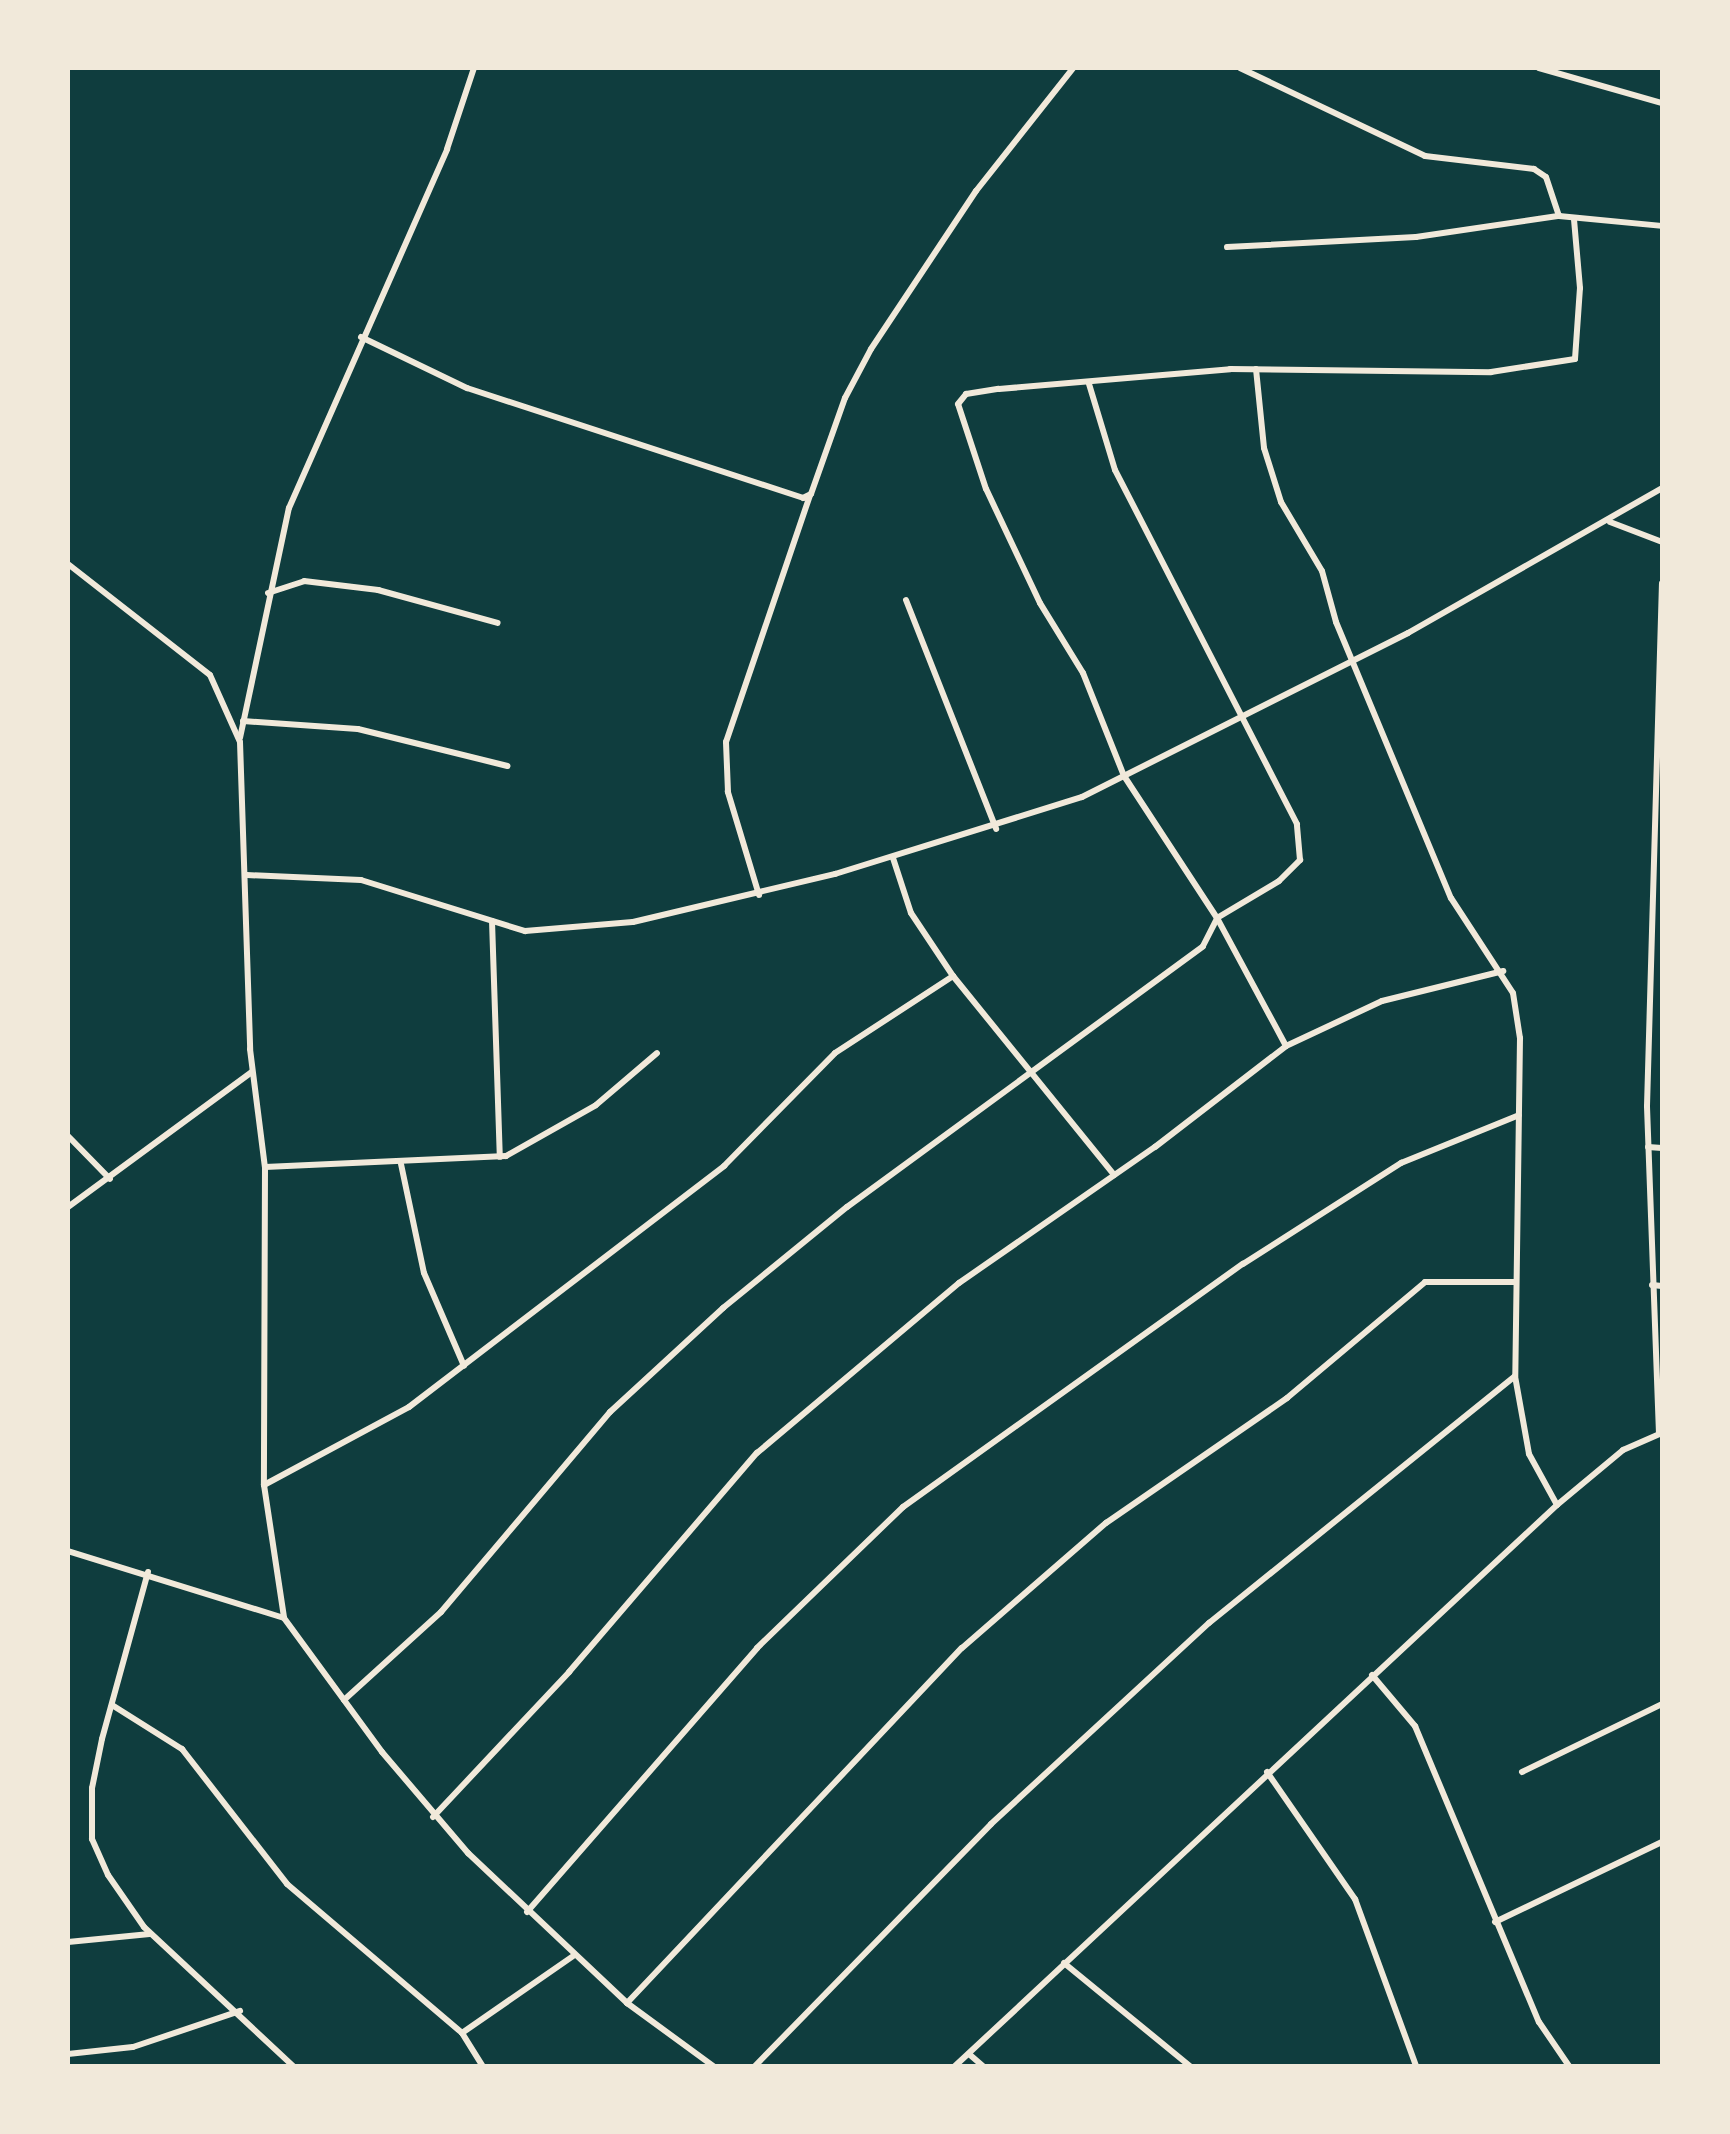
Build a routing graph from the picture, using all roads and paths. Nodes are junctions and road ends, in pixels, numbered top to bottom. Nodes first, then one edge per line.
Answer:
1 (474, 68) edge
2 (1073, 68) edge
3 (1240, 68) edge
4 (1539, 68) edge
5 (1662, 103) edge
6 (1559, 216) junction
7 (1574, 218) junction
8 (1662, 226) edge
9 (1227, 246) dead end
10 (361, 337) junction
11 (1256, 369) junction
12 (1089, 384) junction
13 (1662, 488) edge
14 (811, 494) junction
15 (1609, 522) junction
16 (1662, 542) edge
17 (68, 564) edge
18 (1662, 583) edge
19 (267, 594) junction
20 (906, 600) dead end
21 (498, 623) dead end
22 (1354, 660) junction
23 (1240, 717) junction
24 (243, 721) junction
25 (240, 742) junction
26 (507, 766) dead end
27 (1124, 776) junction
28 (996, 829) junction
29 (893, 858) junction
30 (247, 875) junction
31 (759, 895) junction
32 (1217, 918) junction
33 (492, 921) junction
34 (1503, 972) junction
35 (953, 976) junction
36 (1286, 1046) junction
37 (657, 1053) dead end
38 (252, 1072) junction
39 (1033, 1074) junction
40 (1519, 1116) junction
41 (68, 1136) edge
42 (1648, 1147) junction
43 (1662, 1148) edge
44 (500, 1156) junction
45 (401, 1164) junction
46 (266, 1167) junction
47 (1114, 1175) junction
48 (110, 1180) junction
49 (68, 1207) edge
50 (1516, 1282) junction
51 (1652, 1285) junction
52 (1662, 1286) edge
53 (464, 1366) junction
54 (1515, 1376) junction
55 (1661, 1433) edge
56 (264, 1484) junction
57 (1557, 1505) junction
58 (68, 1551) edge
59 (148, 1572) junction
60 (284, 1618) junction
61 (1372, 1675) junction
62 (344, 1700) junction
63 (1662, 1704) edge
64 (112, 1706) junction
65 (1267, 1772) junction
66 (1522, 1772) dead end
67 (433, 1816) junction
68 (1662, 1842) edge
69 (527, 1912) junction
70 (1494, 1922) junction
71 (151, 1934) junction
72 (68, 1942) edge
73 (574, 1956) junction
74 (1064, 1964) junction
75 (627, 2002) junction
76 (240, 2010) junction
77 (462, 2034) junction
78 (68, 2054) edge
79 (968, 2054) junction
80 (293, 2066) edge
81 (483, 2066) edge
82 (712, 2066) edge
83 (755, 2066) edge
84 (954, 2066) edge
85 (983, 2066) edge
86 (1190, 2066) edge
87 (1416, 2066) edge
88 (1569, 2066) edge

1 - 10 street
2 - 14 street
3 - 6 street
4 - 5 street
6 - 7 street
6 - 9 street
7 - 8 street
7 - 11 street
10 - 14 street
10 - 19 street
11 - 12 street
11 - 22 street
12 - 23 street
12 - 27 street
13 - 15 street
14 - 31 street
15 - 16 street
15 - 22 street
17 - 25 street
18 - 42 street
19 - 21 street
19 - 24 street
20 - 28 street
22 - 23 street
22 - 34 street
23 - 27 street
23 - 32 street
24 - 25 street
24 - 26 street
25 - 30 street
27 - 28 street
27 - 32 street
28 - 29 street
29 - 31 street
29 - 35 street
30 - 33 street
30 - 38 street
31 - 33 street
32 - 36 street
32 - 39 street
33 - 44 street
34 - 36 street
34 - 40 street
35 - 39 street
35 - 53 street
36 - 47 street
37 - 44 street
38 - 46 street
38 - 48 street
39 - 47 street
39 - 62 street
40 - 50 street
40 - 69 street
41 - 48 street
42 - 43 street
42 - 51 street
44 - 45 street
45 - 46 street
45 - 53 street
46 - 56 street
47 - 67 street
48 - 49 street
50 - 54 street
50 - 75 street
51 - 52 street
51 - 55 street
53 - 56 street
54 - 57 street
54 - 83 street
55 - 57 street
56 - 60 street
57 - 61 street
58 - 59 street
59 - 60 street
59 - 64 street
60 - 62 street
61 - 65 street
61 - 70 street
62 - 67 street
63 - 66 street
64 - 71 street
64 - 77 street
65 - 74 street
65 - 87 street
67 - 69 street
68 - 70 street
69 - 73 street
70 - 88 street
71 - 72 street
71 - 76 street
73 - 75 street
73 - 77 street
74 - 79 street
74 - 86 street
75 - 82 street
76 - 78 street
76 - 80 street
77 - 81 street
79 - 84 street
79 - 85 street

